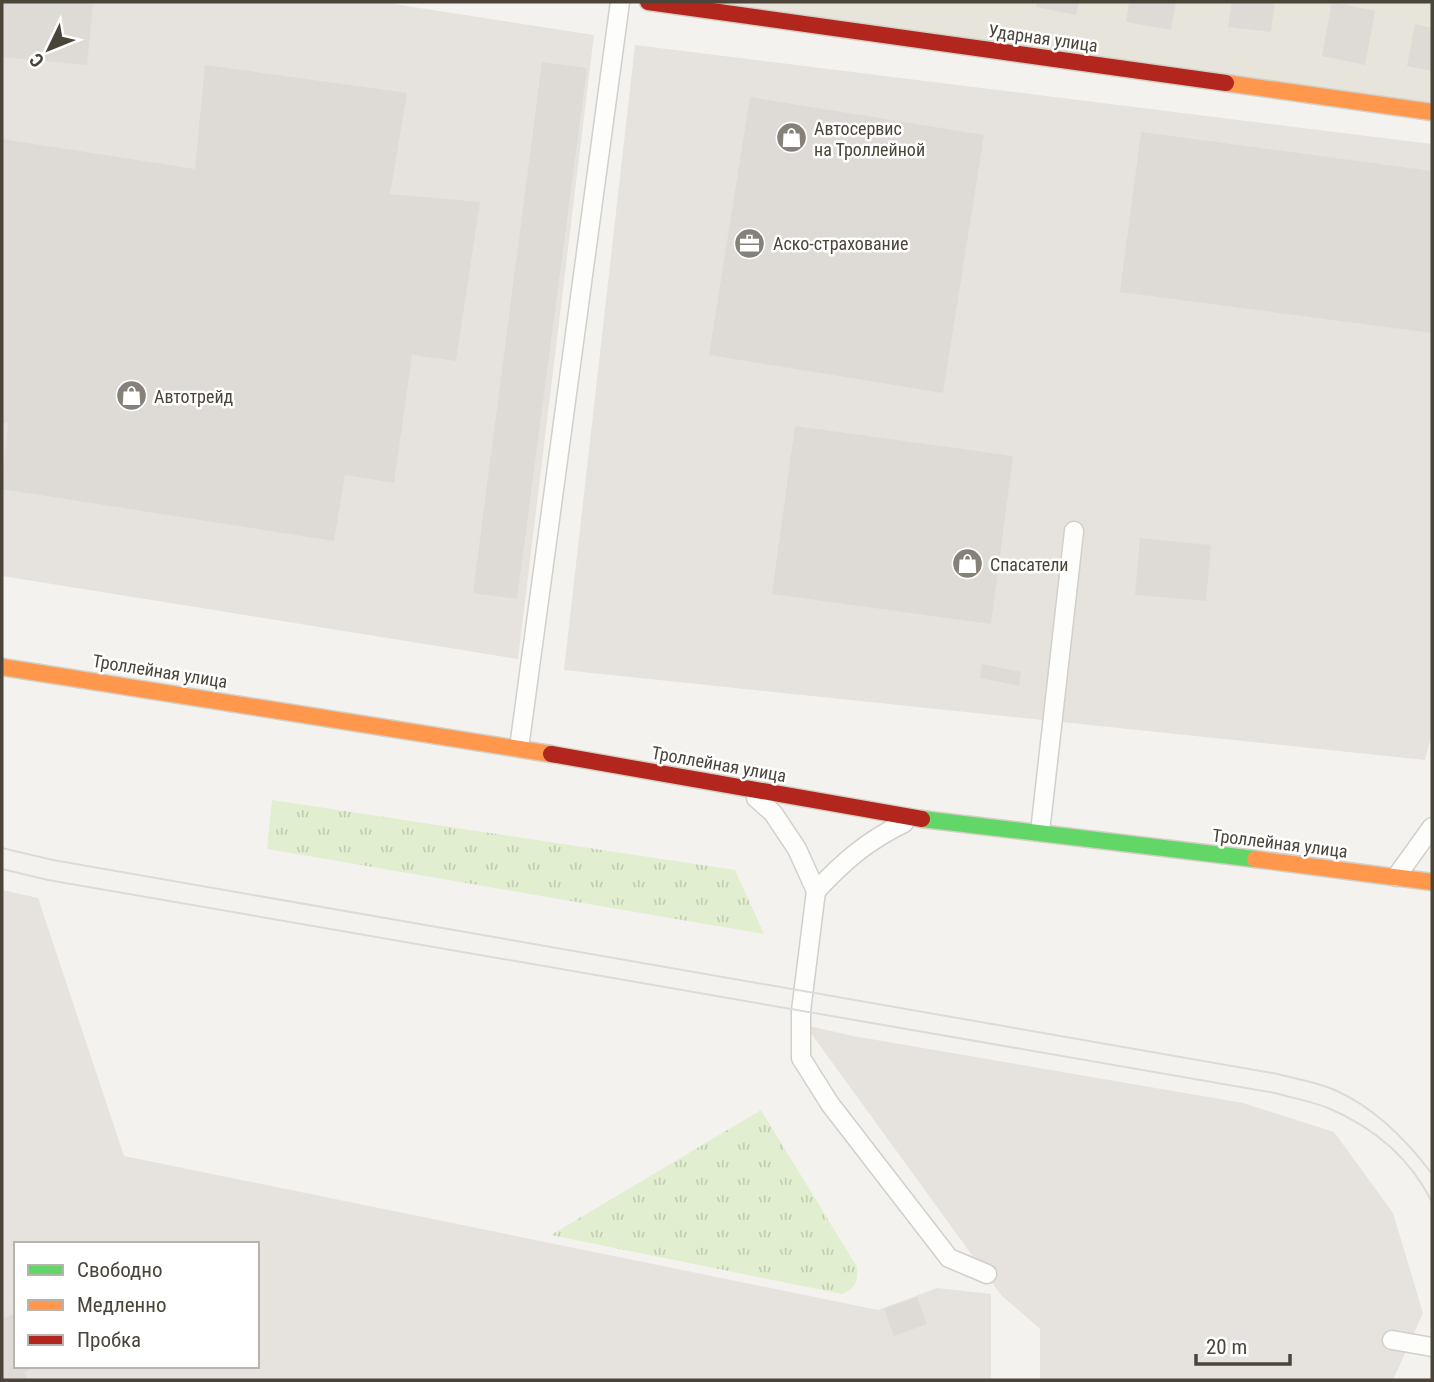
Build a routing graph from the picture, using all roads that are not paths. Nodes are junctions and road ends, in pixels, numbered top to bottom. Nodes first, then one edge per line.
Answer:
1 (620, 2) edge
2 (648, 2) edge
3 (700, 5) edge
4 (1432, 112) edge
5 (1074, 531) dead end
6 (2, 667) edge
7 (519, 748) junction
8 (743, 788) junction
9 (915, 818) junction
10 (1432, 827) edge
11 (1040, 832) junction
12 (1396, 877) junction
13 (1432, 882) edge
14 (816, 891) junction
15 (987, 1274) dead end
16 (1392, 1340) dead end
17 (1432, 1347) edge

1 - 7 lane
2 - 3 main road, Ударная улица
3 - 4 main road, Ударная улица
5 - 11 lane
6 - 7 main road, Троллейная улица
7 - 8 main road, Троллейная улица
8 - 9 main road, Троллейная улица
8 - 14 lane
9 - 11 main road, Троллейная улица
9 - 14 lane
10 - 12 lane
11 - 12 main road, Троллейная улица
12 - 13 main road, Троллейная улица
14 - 15 lane
16 - 17 lane

